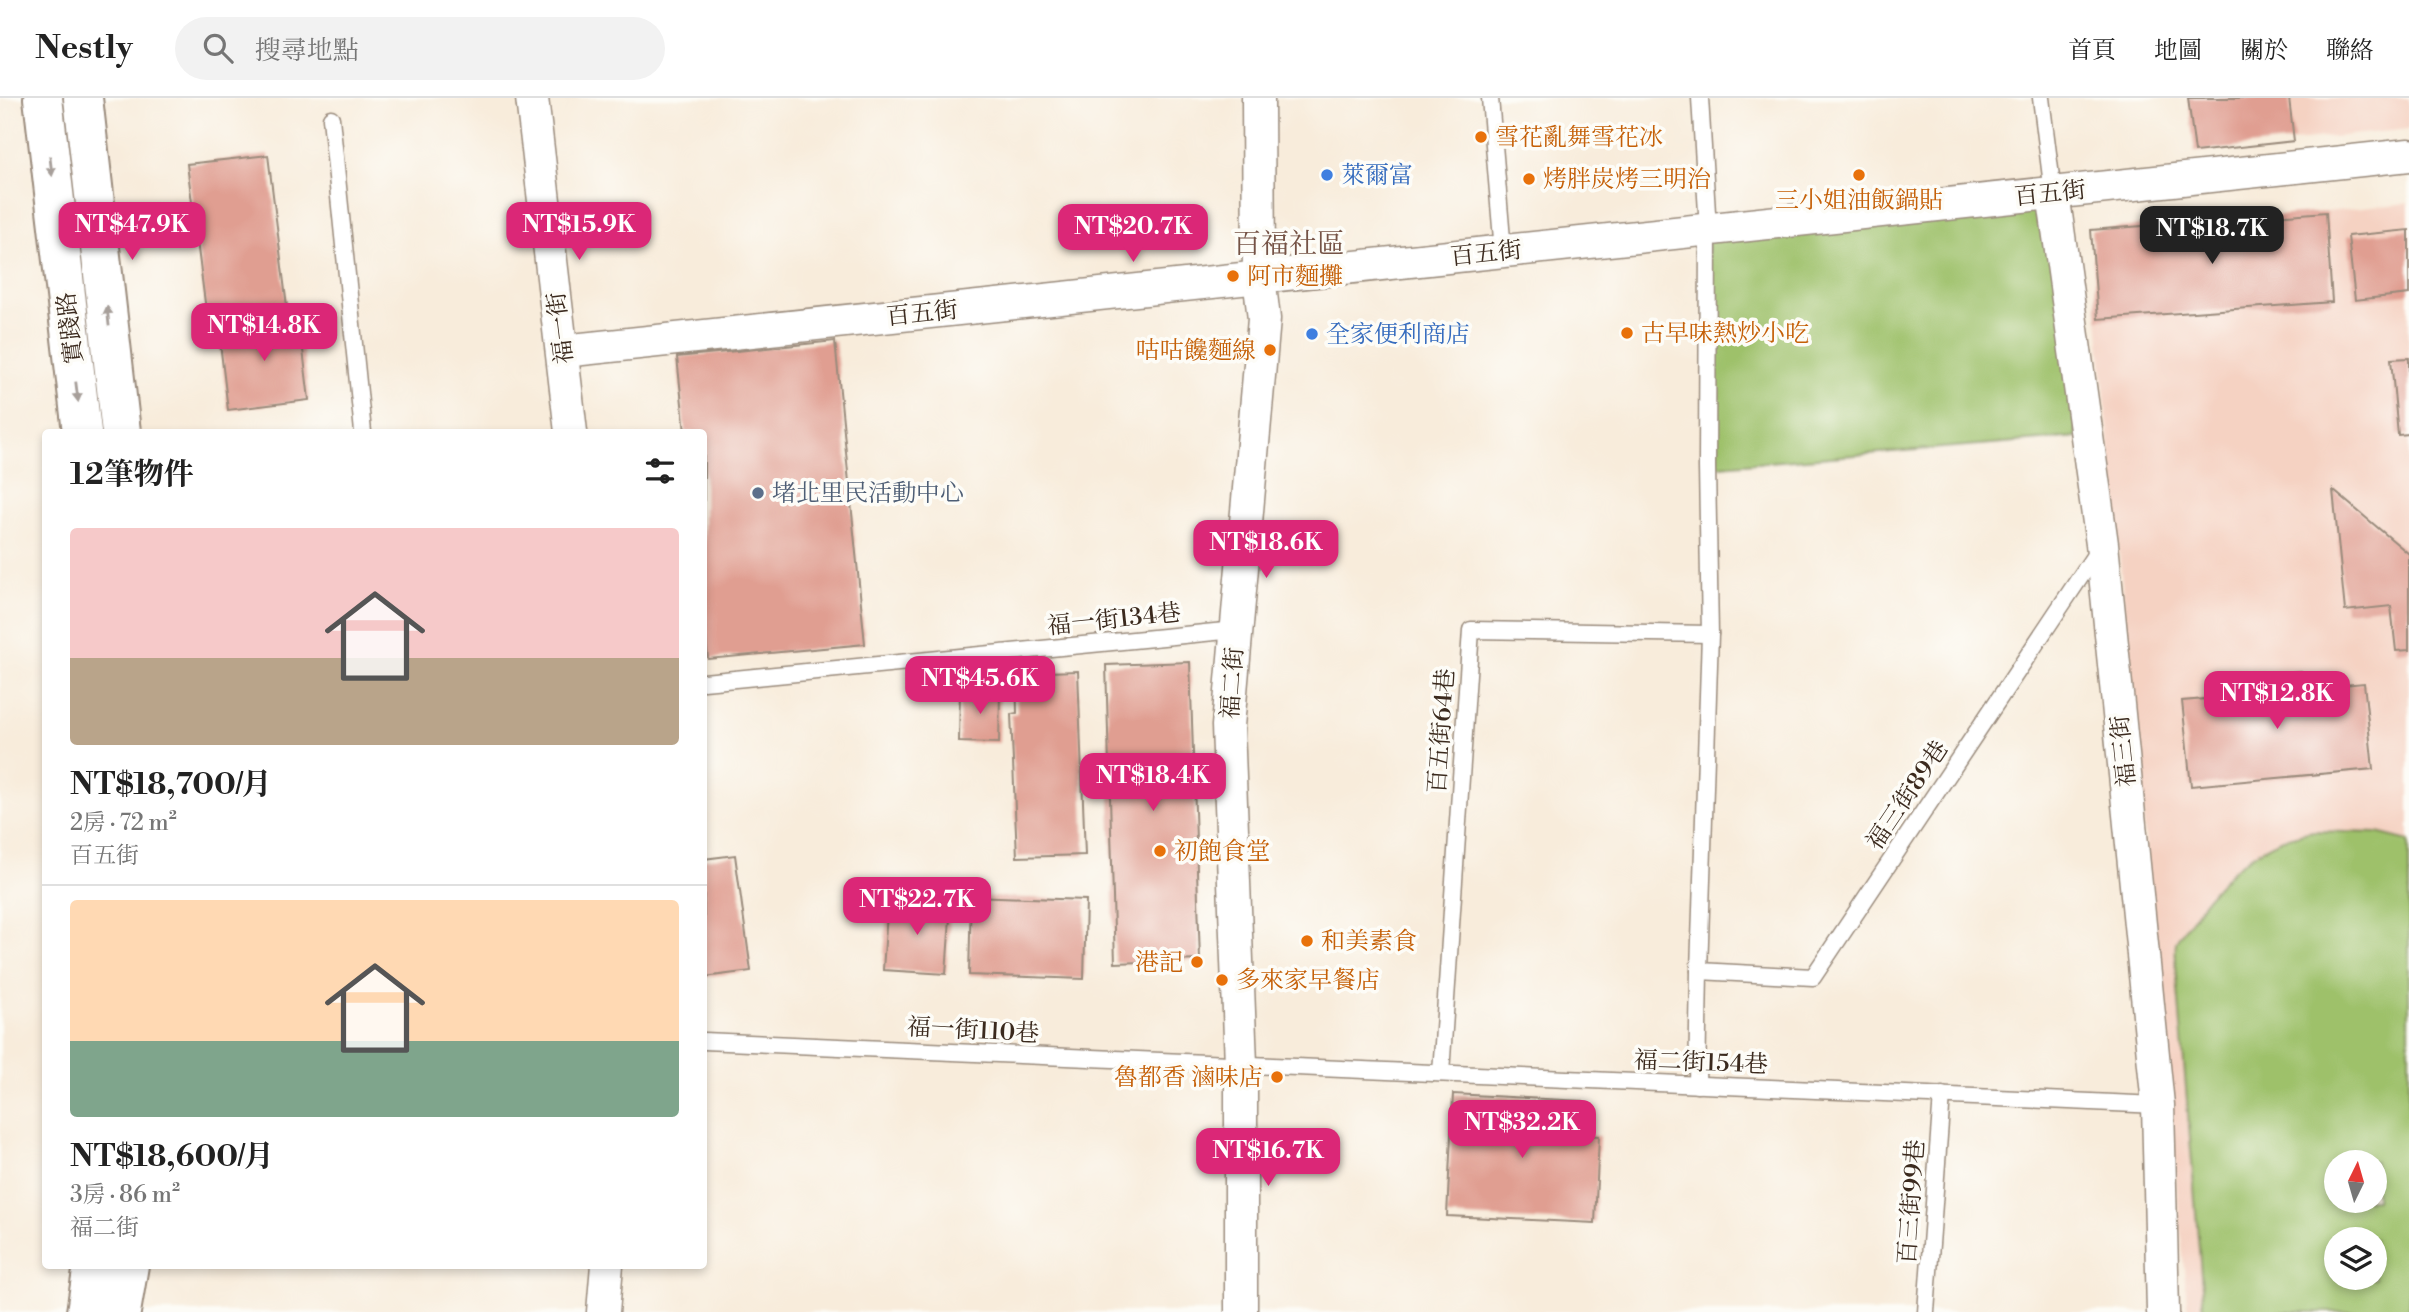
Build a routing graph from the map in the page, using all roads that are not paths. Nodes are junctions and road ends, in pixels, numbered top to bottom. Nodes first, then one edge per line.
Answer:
1 (43, 98) edge
2 (83, 98) edge
3 (532, 98) edge
4 (1258, 98) edge
5 (1490, 98) edge
6 (1700, 98) edge
7 (2041, 98) edge
8 (331, 118) dead end
9 (2409, 155) edge
10 (2053, 193) junction
11 (1708, 229) junction
12 (1503, 251) junction
13 (1259, 277) junction
14 (563, 351) junction
15 (82, 429) edge
16 (121, 429) edge
17 (363, 429) edge
18 (571, 429) edge
19 (2102, 544) junction
20 (1235, 630) junction
21 (1710, 634) junction
22 (707, 682) edge
23 (1699, 971) junction
24 (707, 1041) edge
25 (1241, 1064) junction
26 (1441, 1073) junction
27 (1697, 1084) junction
28 (1942, 1095) junction
29 (2158, 1105) junction
30 (92, 1269) edge
31 (128, 1269) edge
32 (607, 1269) edge
33 (86, 1312) edge
34 (121, 1312) edge
35 (603, 1312) edge
36 (1241, 1312) edge
37 (1926, 1312) edge
38 (2164, 1312) edge

1 -> 15 street, 實踐路
16 -> 2 street, 實踐路
3 - 14 street, 福一街
4 - 13 street, 福二街
5 - 12 lane
6 - 11 lane
7 - 10 lane
8 - 17 lane
9 - 10 street, 百五街
10 - 11 street, 百五街
10 - 19 street, 福三街
11 - 12 street, 百五街
11 - 21 lane
12 - 13 street, 百五街
13 - 14 street, 百五街
13 - 20 street, 福二街
14 - 18 street, 福一街
19 - 23 lane, 福三街89巷
19 - 29 street, 福三街
20 - 22 lane, 福一街134巷
20 - 25 street, 福二街
21 - 23 lane
21 - 26 lane, 百五街64巷
23 - 27 lane
24 - 25 lane, 福一街110巷
25 - 26 lane, 福二街154巷
25 - 36 street, 福二街
26 - 27 lane, 福二街154巷
27 - 28 lane, 福二街154巷
28 - 29 lane, 福二街154巷
28 - 37 lane, 百三街99巷
29 - 38 street, 福三街
30 - 33 street
31 - 34 street
32 - 35 street

